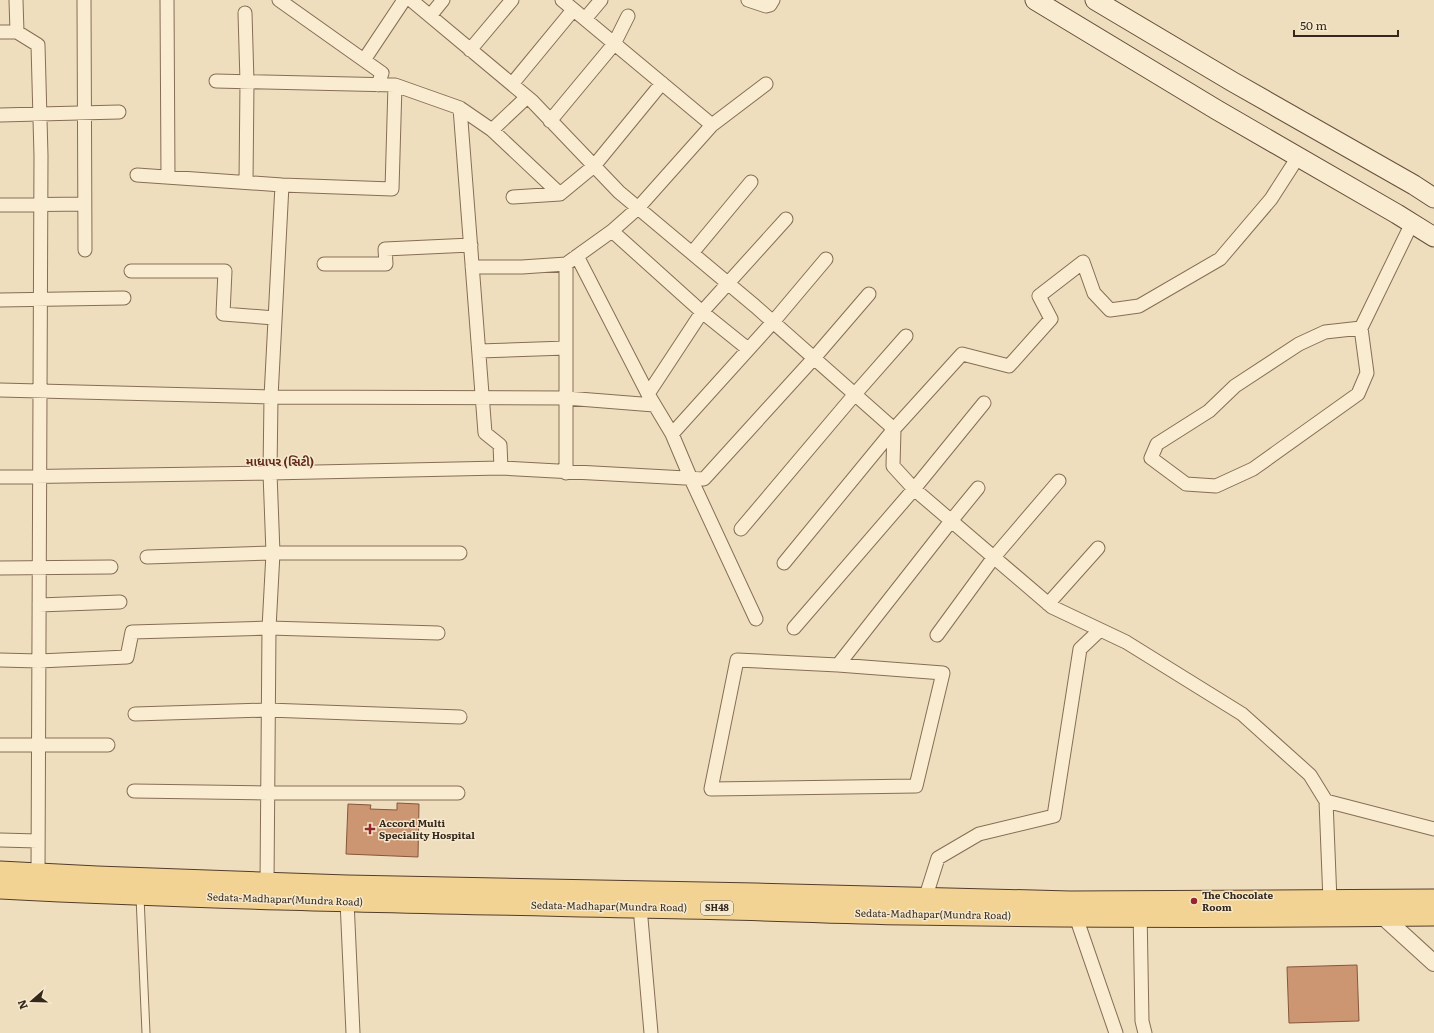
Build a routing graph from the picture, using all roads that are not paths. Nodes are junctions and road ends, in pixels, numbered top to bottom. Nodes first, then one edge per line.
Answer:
1 (16, 0) edge
2 (84, 0) edge
3 (167, 0) edge
4 (279, 0) edge
5 (404, 0) edge
6 (411, 0) edge
7 (443, 0) edge
8 (512, 0) edge
9 (562, 0) edge
10 (600, 0) edge
11 (748, 0) edge
12 (773, 0) edge
13 (1035, 0) edge
14 (1094, 0) edge
15 (573, 10) junction
16 (245, 13) dead end
17 (430, 16) junction
18 (628, 16) dead end
19 (585, 19) junction
20 (0, 32) edge
21 (17, 32) junction
22 (614, 44) junction
23 (470, 50) junction
24 (364, 60) junction
25 (216, 81) dead end
26 (247, 82) junction
27 (662, 83) junction
28 (512, 84) junction
29 (766, 84) dead end
30 (378, 85) junction
31 (395, 85) junction
32 (527, 97) junction
33 (460, 108) junction
34 (119, 112) dead end
35 (85, 113) junction
36 (40, 114) junction
37 (0, 115) edge
38 (550, 121) junction
39 (712, 125) junction
40 (492, 130) junction
41 (1298, 157) junction
42 (594, 166) junction
43 (137, 175) dead end
44 (168, 177) junction
45 (246, 182) junction
46 (751, 182) dead end
47 (282, 185) junction
48 (560, 194) junction
49 (514, 197) dead end
50 (1434, 198) edge
51 (41, 204) junction
52 (85, 204) junction
53 (0, 205) edge
54 (638, 208) junction
55 (786, 219) dead end
56 (1412, 223) junction
57 (612, 231) junction
58 (1434, 237) edge
59 (471, 245) junction
60 (85, 250) dead end
61 (692, 253) junction
62 (577, 256) junction
63 (826, 259) dead end
64 (324, 264) dead end
65 (566, 264) junction
66 (472, 267) junction
67 (131, 271) dead end
68 (728, 283) junction
69 (869, 294) dead end
70 (124, 298) dead end
71 (40, 299) junction
72 (0, 300) edge
73 (702, 312) junction
74 (275, 318) junction
75 (773, 322) junction
76 (1361, 328) junction
77 (906, 336) dead end
78 (566, 348) junction
79 (748, 349) junction
80 (479, 351) junction
81 (814, 358) junction
82 (0, 390) edge
83 (40, 391) junction
84 (855, 394) junction
85 (271, 397) junction
86 (483, 398) junction
87 (566, 398) junction
88 (651, 399) junction
89 (984, 403) dead end
90 (894, 429) junction
91 (672, 434) junction
92 (501, 468) junction
93 (270, 473) junction
94 (566, 473) junction
95 (0, 477) edge
96 (40, 477) junction
97 (691, 479) junction
98 (1059, 481) dead end
99 (978, 488) dead end
100 (914, 489) junction
101 (951, 521) junction
102 (741, 529) dead end
103 (1098, 548) dead end
104 (460, 552) dead end
105 (273, 553) junction
106 (147, 557) dead end
107 (994, 557) junction
108 (784, 563) dead end
109 (39, 567) junction
110 (111, 567) dead end
111 (0, 568) edge
112 (120, 602) dead end
113 (1048, 604) junction
114 (39, 605) junction
115 (756, 619) dead end
116 (269, 628) junction
117 (794, 628) dead end
118 (1100, 630) junction
119 (438, 633) dead end
120 (937, 635) dead end
121 (0, 660) edge
122 (39, 661) junction
123 (838, 665) junction
124 (268, 710) junction
125 (136, 714) dead end
126 (460, 716) dead end
127 (0, 745) edge
128 (38, 745) junction
129 (108, 745) dead end
130 (134, 791) dead end
131 (268, 793) junction
132 (458, 793) dead end
133 (1326, 800) junction
134 (1434, 829) edge
135 (0, 840) edge
136 (38, 841) junction
137 (0, 872) edge
138 (38, 874) junction
139 (267, 883) junction
140 (0, 888) edge
141 (140, 894) junction
142 (925, 899) junction
143 (1434, 900) edge
144 (347, 901) junction
145 (1330, 901) junction
146 (640, 907) junction
147 (1374, 907) junction
148 (1140, 910) junction
149 (1434, 915) edge
150 (1076, 917) junction
151 (1434, 963) edge
152 (146, 1033) edge
153 (353, 1033) edge
154 (651, 1033) edge
155 (1116, 1033) edge
156 (1144, 1033) edge

1 - 21 street
2 - 35 street
3 - 44 street
4 - 24 street
5 - 24 street
6 - 17 street
7 - 17 street
8 - 23 street
9 - 15 street
10 - 19 street
11 - 12 street
13 - 41 main road
14 - 50 main road
15 - 19 street
15 - 28 street
16 - 26 street
17 - 23 street
18 - 22 street
19 - 22 street
20 - 21 street
21 - 36 street
22 - 27 street
22 - 38 street
23 - 28 street
24 - 30 street
25 - 26 street
26 - 30 street
26 - 45 street
27 - 39 street
27 - 42 street
28 - 32 street
29 - 39 street
30 - 31 street
31 - 33 street
31 - 47 street
32 - 38 street
32 - 40 street
33 - 40 street
33 - 59 street
34 - 35 street
35 - 36 street
35 - 52 street
36 - 37 street
36 - 51 street
38 - 42 street
39 - 54 street
40 - 48 street
41 - 56 main road
41 - 90 street
42 - 48 street
42 - 54 street
43 - 44 street
44 - 45 street
45 - 47 street
46 - 61 street
47 - 74 street
48 - 49 street
51 - 52 street
51 - 53 street
51 - 71 street
52 - 60 street
54 - 57 street
54 - 61 street
55 - 68 street
56 - 58 main road
56 - 76 street
57 - 62 street
57 - 73 street
59 - 64 street
59 - 66 street
61 - 68 street
62 - 65 street
62 - 88 street
63 - 75 street
65 - 66 street
65 - 78 street
66 - 80 street
67 - 74 street
68 - 73 street
68 - 75 street
69 - 81 street
70 - 71 street
71 - 72 street
71 - 83 street
73 - 79 street
73 - 88 street
74 - 85 street
75 - 79 street
75 - 81 street
76 - 76 street
77 - 84 street
78 - 80 street
78 - 87 street
79 - 91 street
80 - 86 street
81 - 84 street
81 - 97 street
82 - 83 street
83 - 85 street
83 - 96 street
84 - 90 street
84 - 102 street
85 - 86 street
85 - 93 street
86 - 87 street
86 - 92 street
87 - 88 street
87 - 94 street
88 - 91 street
89 - 100 street
90 - 100 street
90 - 108 street
91 - 97 street
92 - 93 street
92 - 94 street
93 - 96 street
93 - 105 street
94 - 97 street
95 - 96 street
96 - 109 street
97 - 115 street
98 - 107 street
99 - 101 street
100 - 101 street
100 - 117 street
101 - 107 street
101 - 123 street
103 - 113 street
104 - 105 street
105 - 106 street
105 - 116 street
107 - 113 street
107 - 120 street
109 - 110 street
109 - 111 street
109 - 114 street
112 - 114 street
113 - 118 street
114 - 122 street
116 - 119 street
116 - 122 street
116 - 124 street
118 - 133 street
118 - 142 street
121 - 122 street
122 - 128 street
123 - 123 street
124 - 125 street
124 - 126 street
124 - 131 street
127 - 128 street
128 - 129 street
128 - 136 street
130 - 131 street
131 - 132 street
131 - 139 street
133 - 134 street
133 - 145 street
135 - 136 street
136 - 138 street
137 - 138 main road, Sedata-Madhapar(Mundra Road) / SH48
138 - 139 main road, Sedata-Madhapar(Mundra Road) / SH48
139 - 142 main road, Sedata-Madhapar(Mundra Road) / SH48
140 - 141 main road, Sedata-Madhapar(Mundra Road) / SH48
141 - 144 main road, Sedata-Madhapar(Mundra Road) / SH48
141 - 152 lane
142 - 148 main road, Sedata-Madhapar(Mundra Road) / SH48
143 - 147 main road, Sedata-Madhapar(Mundra Road) / SH48
144 - 146 main road, Sedata-Madhapar(Mundra Road) / SH48
144 - 153 street
145 - 147 main road, Sedata-Madhapar(Mundra Road) / SH48
145 - 148 main road, Sedata-Madhapar(Mundra Road) / SH48
146 - 150 main road, Sedata-Madhapar(Mundra Road) / SH48
146 - 154 street
147 - 148 main road, Sedata-Madhapar(Mundra Road) / SH48
147 - 149 main road, Sedata-Madhapar(Mundra Road) / SH48
147 - 151 street
148 - 150 main road, Sedata-Madhapar(Mundra Road) / SH48
148 - 156 street
150 - 155 street

